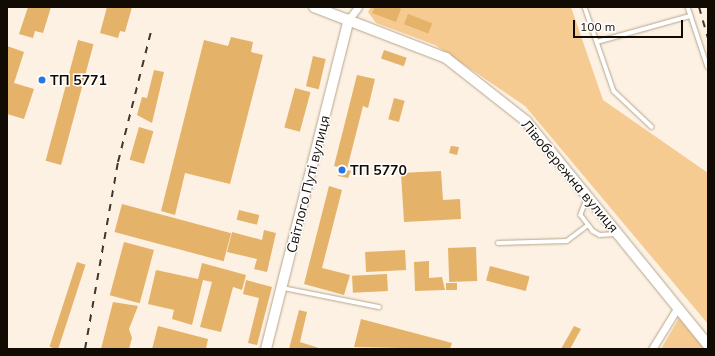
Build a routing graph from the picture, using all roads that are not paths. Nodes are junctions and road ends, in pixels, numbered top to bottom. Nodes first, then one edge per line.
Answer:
1 (314, 7) edge
2 (358, 7) edge
3 (585, 7) edge
4 (688, 7) edge
5 (690, 16) junction
6 (349, 19) junction
7 (597, 42) junction
8 (708, 67) edge
9 (652, 127) dead end
10 (588, 196) junction
11 (588, 225) junction
12 (618, 234) junction
13 (498, 243) dead end
14 (282, 288) junction
15 (379, 307) dead end
16 (678, 307) junction
17 (708, 345) edge
18 (266, 349) edge
19 (652, 349) edge

1 - 6 main road, Лівобережна вулиця
2 - 6 street
3 - 7 lane
4 - 5 lane
5 - 7 lane
5 - 8 lane
6 - 10 main road, Лівобережна вулиця
6 - 14 main road, Світлого Путі вулиця
7 - 9 lane
10 - 11 lane
10 - 12 main road, Лівобережна вулиця
11 - 12 lane
11 - 13 lane
12 - 16 main road, Лівобережна вулиця
14 - 15 lane
14 - 18 main road, Світлого Путі вулиця
16 - 17 main road, Лівобережна вулиця
16 - 19 street

